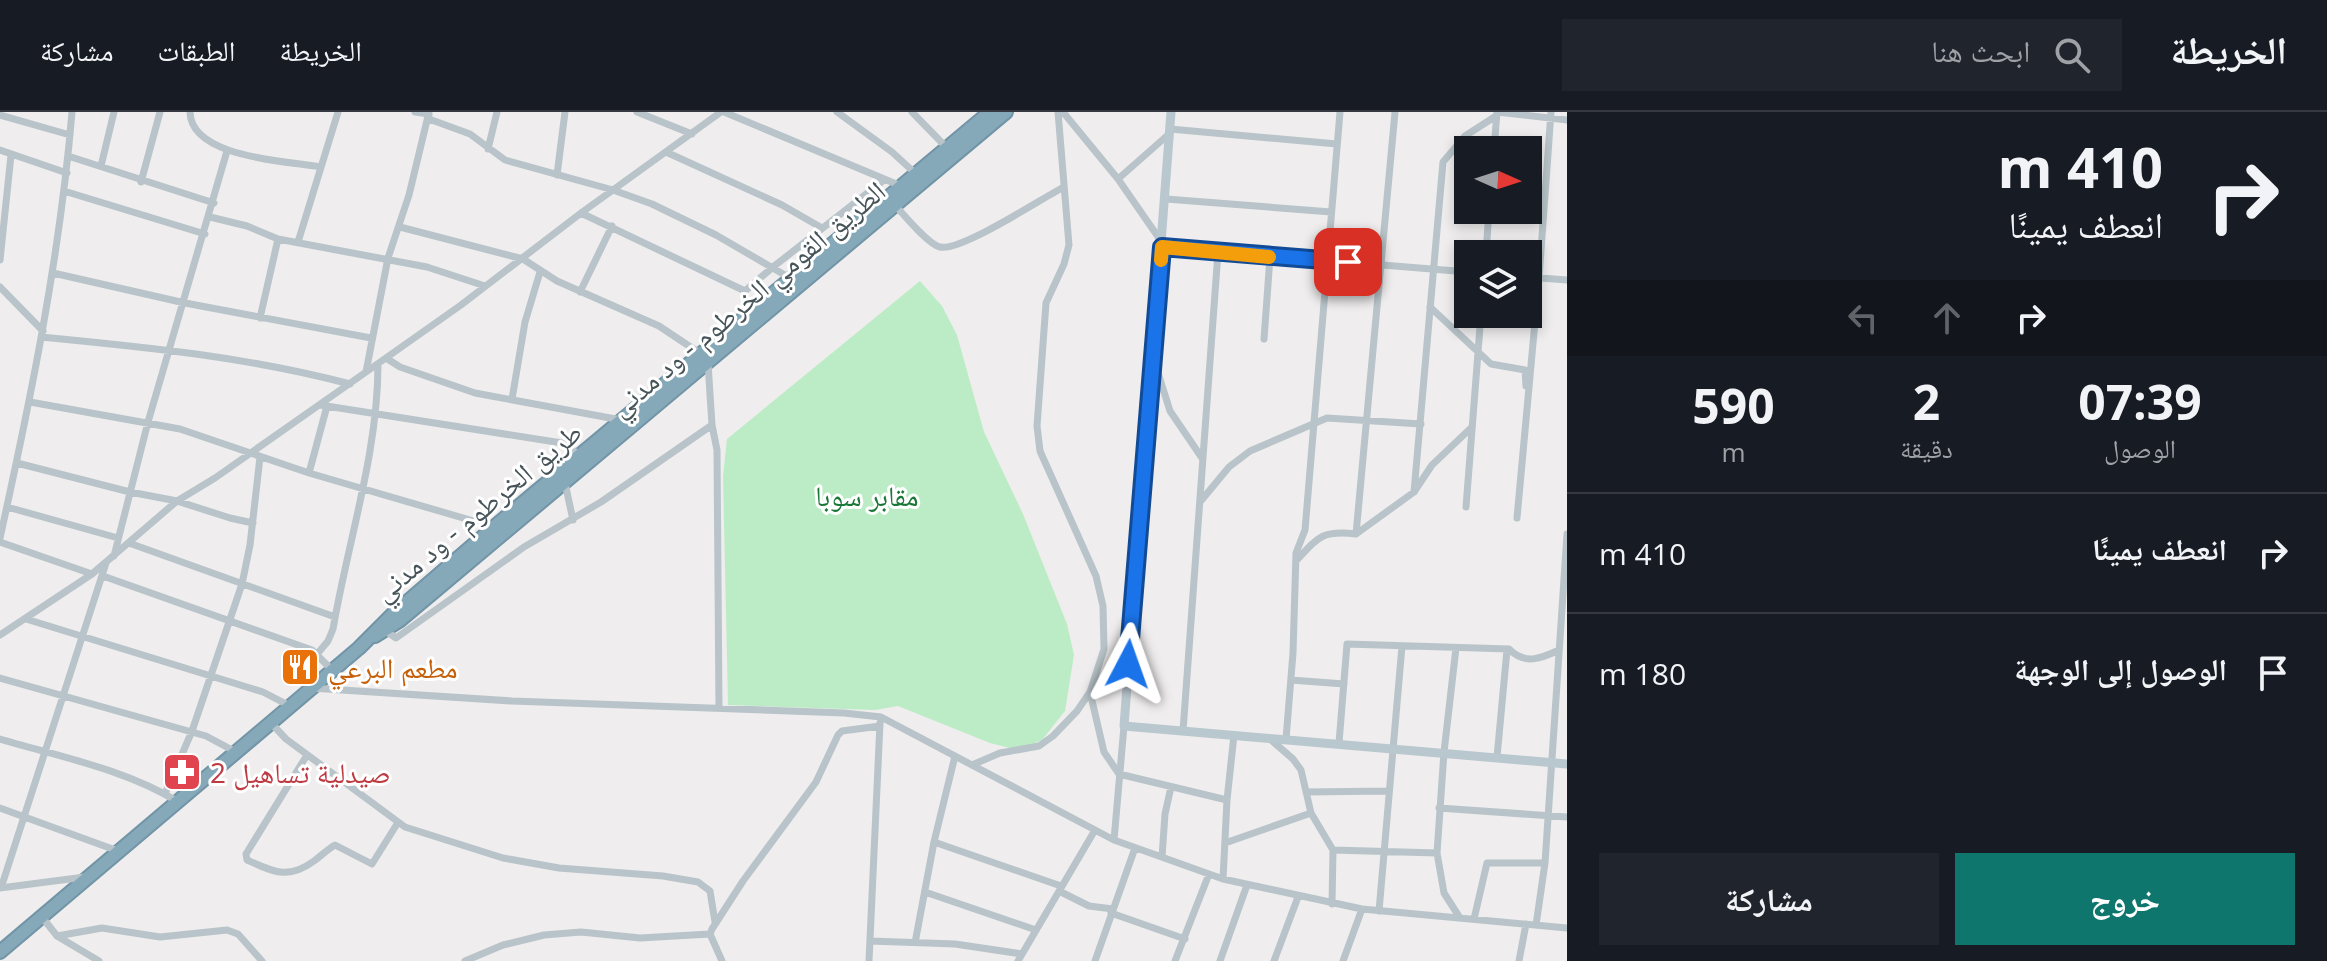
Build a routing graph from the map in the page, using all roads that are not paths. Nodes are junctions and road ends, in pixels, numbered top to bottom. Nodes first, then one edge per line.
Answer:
1 (72, 112) edge
2 (114, 112) edge
3 (160, 112) edge
4 (190, 112) edge
5 (338, 112) edge
6 (415, 112) edge
7 (497, 112) edge
8 (565, 112) edge
9 (637, 112) edge
10 (725, 112) edge
11 (837, 112) edge
12 (912, 112) edge
13 (1006, 112) edge
14 (1060, 112) edge
15 (1171, 112) edge
16 (1340, 112) edge
17 (1395, 112) edge
18 (429, 113) edge
19 (1497, 113) edge
20 (983, 114) edge
21 (0, 115) edge
22 (1550, 115) edge
23 (1567, 120) edge
24 (1170, 132) junction
25 (692, 134) junction
26 (70, 135) junction
27 (1495, 136) edge
28 (1337, 144) junction
29 (947, 148) junction
30 (488, 149) junction
31 (0, 150) edge
32 (227, 151) junction
33 (666, 152) junction
34 (11, 155) junction
35 (68, 156) junction
36 (101, 166) junction
37 (321, 167) junction
38 (67, 173) junction
39 (916, 174) junction
40 (557, 175) junction
41 (1118, 179) junction
42 (884, 180) junction
43 (141, 182) junction
44 (901, 186) junction
45 (1062, 188) junction
46 (613, 190) junction
47 (64, 191) junction
48 (1166, 199) junction
49 (214, 203) junction
50 (895, 205) junction
51 (1331, 212) junction
52 (581, 213) junction
53 (843, 213) junction
54 (210, 217) junction
55 (855, 224) junction
56 (612, 226) junction
57 (400, 227) junction
58 (822, 228) junction
59 (205, 234) junction
60 (278, 239) junction
61 (1542, 240) edge
62 (298, 242) junction
63 (1162, 245) junction
64 (1218, 252) junction
65 (1270, 257) junction
66 (388, 258) junction
67 (523, 259) junction
68 (0, 260) edge
69 (1327, 260) junction
70 (1380, 265) junction
71 (773, 267) junction
72 (1433, 269) junction
73 (1454, 271) edge
74 (540, 272) junction
75 (53, 273) junction
76 (790, 278) junction
77 (1542, 278) edge
78 (1567, 280) edge
79 (485, 286) junction
80 (0, 287) edge
81 (580, 292) junction
82 (185, 303) junction
83 (1430, 307) junction
84 (260, 318) junction
85 (1480, 328) edge
86 (1535, 328) edge
87 (43, 334) junction
88 (371, 338) junction
89 (1264, 339) dead end
90 (170, 349) junction
91 (1478, 351) junction
92 (386, 358) junction
93 (705, 358) junction
94 (1153, 358) junction
95 (378, 364) junction
96 (366, 372) junction
97 (350, 384) junction
98 (512, 399) junction
99 (30, 402) junction
100 (324, 405) junction
101 (1528, 408) junction
102 (375, 412) junction
103 (1366, 419) junction
104 (621, 420) junction
105 (148, 422) junction
106 (1421, 424) junction
107 (712, 425) junction
108 (1312, 425) junction
109 (1472, 427) junction
110 (250, 454) junction
111 (581, 456) junction
112 (260, 457) junction
113 (1202, 458) junction
114 (17, 463) junction
115 (309, 473) junction
116 (565, 481) junction
117 (361, 489) junction
118 (130, 492) junction
119 (1414, 492) junction
120 (177, 501) junction
121 (1199, 502) junction
122 (7, 507) junction
123 (1466, 507) dead end
124 (1517, 518) dead end
125 (573, 520) junction
126 (253, 523) junction
127 (494, 527) junction
128 (1356, 534) junction
129 (1567, 534) edge
130 (118, 538) junction
131 (0, 540) edge
132 (129, 543) junction
133 (114, 556) junction
134 (1296, 561) junction
135 (106, 563) junction
136 (92, 574) junction
137 (103, 576) junction
138 (242, 584) junction
139 (1565, 595) edge
140 (335, 617) junction
141 (26, 619) junction
142 (230, 622) junction
143 (383, 628) junction
144 (0, 635) edge
145 (84, 637) junction
146 (368, 639) joint
147 (1402, 646) junction
148 (1456, 648) junction
149 (1507, 650) junction
150 (1559, 650) junction
151 (318, 653) junction
152 (332, 670) junction
153 (211, 677) junction
154 (0, 678) edge
155 (1291, 680) junction
156 (1344, 684) junction
157 (311, 688) junction
158 (1090, 692) junction
159 (64, 695) junction
160 (290, 706) junction
161 (719, 708) junction
162 (881, 717) junction
163 (271, 723) junction
164 (880, 726) junction
165 (1124, 726) junction
166 (192, 731) junction
167 (1183, 731) junction
168 (1234, 735) junction
169 (1269, 738) junction
170 (0, 739) edge
171 (1286, 739) junction
172 (1339, 743) junction
173 (1391, 747) junction
174 (236, 752) junction
175 (1444, 752) junction
176 (43, 753) junction
177 (307, 755) junction
178 (955, 756) junction
179 (1497, 757) junction
180 (1551, 762) junction
181 (1567, 764) edge
182 (972, 765) junction
183 (1119, 774) junction
184 (1171, 787) junction
185 (1388, 791) junction
186 (1306, 792) junction
187 (165, 794) junction
188 (1227, 800) junction
189 (178, 802) junction
190 (0, 808) edge
191 (1439, 808) junction
192 (1311, 813) junction
193 (1548, 816) junction
194 (23, 817) junction
195 (1567, 817) edge
196 (397, 824) junction
197 (1095, 830) junction
198 (1114, 840) junction
199 (934, 842) junction
200 (1225, 843) junction
201 (1135, 848) junction
202 (1333, 850) junction
203 (1383, 851) junction
204 (120, 852) junction
205 (1437, 853) junction
206 (1162, 857) junction
207 (1545, 863) junction
208 (1209, 874) junction
209 (91, 876) junction
210 (1223, 879) junction
211 (1247, 885) junction
212 (1, 888) edge
213 (1060, 888) junction
214 (925, 892) junction
215 (1298, 897) junction
216 (1332, 904) junction
217 (1362, 909) junction
218 (1112, 911) junction
219 (1379, 911) junction
220 (42, 917) junction
221 (1460, 918) junction
222 (1474, 919) junction
223 (715, 922) junction
224 (1526, 924) junction
225 (1536, 925) junction
226 (1567, 928) edge
227 (1036, 930) junction
228 (710, 934) junction
229 (57, 936) junction
230 (1185, 939) junction
231 (870, 941) junction
232 (915, 943) junction
233 (0, 952) edge
234 (1020, 957) edge
235 (871, 960) edge
236 (99, 961) edge
237 (262, 961) edge
238 (465, 961) edge
239 (722, 961) edge
240 (1095, 961) edge
241 (1175, 961) edge
242 (1220, 961) edge
243 (1274, 961) edge
244 (1343, 961) edge
245 (1519, 961) edge

1 - 26 street
2 - 36 street
3 - 43 street
4 - 32 street
5 - 37 street
6 - 18 street
7 - 30 street
8 - 40 street
9 - 25 street
10 - 25 street
10 - 42 street
11 - 39 street
12 - 29 street
13 - 50 highway, الطريق القومي الخرطوم - ود مدني
14 - 41 street
14 - 45 street
15 - 24 street
16 - 28 street
17 - 70 street
18 - 30 street
18 - 57 street
19 - 22 street
19 - 27 street
19 - 72 street
20 - 29 highway, طريق الخرطوم - ود مدني
21 - 26 street
22 - 23 street
22 - 61 street
24 - 28 street
24 - 41 street
24 - 48 street
25 - 33 street
26 - 35 street
28 - 51 street
29 - 39 highway, طريق الخرطوم - ود مدني
30 - 40 street
31 - 34 street
32 - 37 street
32 - 49 street
33 - 46 street
33 - 58 street
34 - 38 street
34 - 68 street
35 - 36 street
35 - 38 street
36 - 43 street
37 - 62 street
38 - 47 street
39 - 44 highway, طريق الخرطوم - ود مدني
40 - 46 street
41 - 63 street
42 - 44 street
42 - 53 street
43 - 49 street
44 - 55 highway, طريق الخرطوم - ود مدني
45 - 50 street
45 - 158 street
46 - 52 street
46 - 71 street
47 - 59 street
47 - 75 street
48 - 51 street
48 - 63 street
49 - 54 street
50 - 93 highway, الطريق القومي الخرطوم - ود مدني
51 - 69 street
52 - 56 street
52 - 67 street
53 - 55 street
53 - 58 street
54 - 59 street
54 - 60 street
55 - 76 highway, طريق الخرطوم - ود مدني
56 - 71 street
56 - 81 street
57 - 66 street
57 - 67 street
58 - 71 street
59 - 82 street
60 - 62 street
60 - 84 street
62 - 66 street
63 - 64 street
63 - 94 street
64 - 65 street
64 - 113 street
65 - 69 street
65 - 89 street
66 - 79 street
66 - 88 street
67 - 74 street
67 - 79 street
69 - 70 street
69 - 108 street
70 - 72 street
70 - 103 street
71 - 76 street
72 - 73 street
72 - 83 street
74 - 81 street
74 - 98 street
75 - 82 street
75 - 87 street
76 - 93 highway, طريق الخرطوم - ود مدني
77 - 78 street
79 - 92 street
80 - 87 street
81 - 93 street
82 - 84 street
82 - 90 street
83 - 91 street
83 - 106 street
84 - 88 street
85 - 91 street
86 - 101 street
87 - 90 street
87 - 99 street
88 - 96 street
90 - 97 street
90 - 105 street
91 - 101 street
91 - 109 street
92 - 95 street
92 - 98 street
93 - 104 highway, طريق الخرطوم - ود مدني
93 - 107 street
93 - 116 highway, الطريق القومي الخرطوم - ود مدني
94 - 113 street
94 - 165 street
95 - 96 street
95 - 102 street
96 - 97 street
97 - 100 street
98 - 104 street
99 - 105 street
99 - 114 street
100 - 102 street
100 - 110 street
100 - 115 street
101 - 124 street
102 - 111 street
102 - 117 street
103 - 106 street
103 - 108 street
103 - 128 street
104 - 111 highway, طريق الخرطوم - ود مدني
105 - 110 street
105 - 118 street
106 - 119 street
107 - 125 street
107 - 161 street
108 - 121 street
108 - 134 street
109 - 119 street
109 - 123 street
110 - 112 street
110 - 120 street
111 - 127 highway, طريق الخرطوم - ود مدني
112 - 115 street
112 - 126 street
113 - 121 street
114 - 118 street
114 - 122 street
115 - 117 street
116 - 125 street
116 - 143 highway, الطريق القومي الخرطوم - ود مدني
117 - 127 street
117 - 140 street
118 - 120 street
118 - 130 street
119 - 128 street
120 - 126 street
120 - 132 street
121 - 167 street
122 - 130 street
122 - 131 street
125 - 143 street
126 - 138 street
127 - 143 highway, طريق الخرطوم - ود مدني
128 - 134 street
129 - 139 street
130 - 133 street
131 - 136 street
132 - 133 street
132 - 138 street
133 - 135 street
134 - 155 street
135 - 136 street
135 - 137 street
136 - 141 street
137 - 142 street
137 - 145 street
138 - 140 street
138 - 142 street
139 - 150 street
140 - 151 street
141 - 144 street
141 - 145 street
142 - 151 street
142 - 153 street
143 - 146 highway, الطريق القومي الخرطوم - ود مدني
145 - 153 street
145 - 159 street
146 - 152 highway, طريق الخرطوم - ود مدني
147 - 148 street
147 - 156 street
147 - 173 street
148 - 149 street
148 - 175 street
149 - 150 street
149 - 179 street
150 - 180 street
151 - 152 street
152 - 157 highway, طريق الخرطوم - ود مدني
153 - 160 street
153 - 166 street
154 - 159 street
155 - 156 street
155 - 171 street
156 - 172 street
157 - 160 highway, طريق الخرطوم - ود مدني
157 - 161 street
158 - 182 street
158 - 183 street
159 - 166 street
159 - 176 street
160 - 163 highway, طريق الخرطوم - ود مدني
161 - 162 street
162 - 164 street
162 - 178 street
163 - 174 highway, طريق الخرطوم - ود مدني
163 - 177 street
164 - 223 street
164 - 231 street
165 - 167 street
165 - 183 street
166 - 174 street
166 - 187 street
167 - 168 street
168 - 169 street
168 - 188 street
169 - 171 street
169 - 186 street
170 - 176 street
171 - 172 street
172 - 173 street
173 - 175 street
173 - 185 street
174 - 189 highway, طريق الخرطوم - ود مدني
175 - 179 street
175 - 191 street
176 - 187 street
176 - 194 street
177 - 196 street
177 - 196 street
178 - 182 street
178 - 199 street
179 - 180 street
180 - 181 street
180 - 193 street
182 - 197 street
183 - 184 street
183 - 198 street
184 - 188 street
184 - 206 street
185 - 186 street
185 - 203 street
186 - 192 street
187 - 189 street
188 - 200 street
189 - 204 highway, طريق الخرطوم - ود مدني
190 - 194 street
191 - 193 street
191 - 205 street
192 - 200 street
192 - 202 street
193 - 195 street
193 - 207 street
194 - 204 street
194 - 212 street
196 - 223 street
197 - 198 street
197 - 213 street
198 - 201 street
199 - 213 street
199 - 214 street
200 - 210 street
201 - 206 street
201 - 218 street
202 - 203 street
202 - 216 street
203 - 205 street
203 - 219 street
204 - 209 highway, طريق الخرطوم - ود مدني
205 - 221 street
206 - 208 street
207 - 222 street
207 - 225 street
208 - 210 street
208 - 230 street
209 - 212 street
209 - 220 highway, طريق الخرطوم - ود مدني
210 - 211 street
211 - 215 street
211 - 242 street
213 - 218 street
213 - 227 street
214 - 227 street
214 - 232 street
215 - 216 street
215 - 243 street
216 - 217 street
217 - 219 street
217 - 244 street
218 - 230 street
218 - 240 street
219 - 221 street
220 - 229 street
220 - 233 highway, طريق الخرطوم - ود مدني
221 - 222 street
222 - 224 street
223 - 228 street
224 - 225 street
224 - 245 street
225 - 226 street
227 - 234 street
228 - 238 street
228 - 239 street
229 - 236 street
229 - 237 street
230 - 241 street
231 - 232 street
231 - 235 street
232 - 234 street

